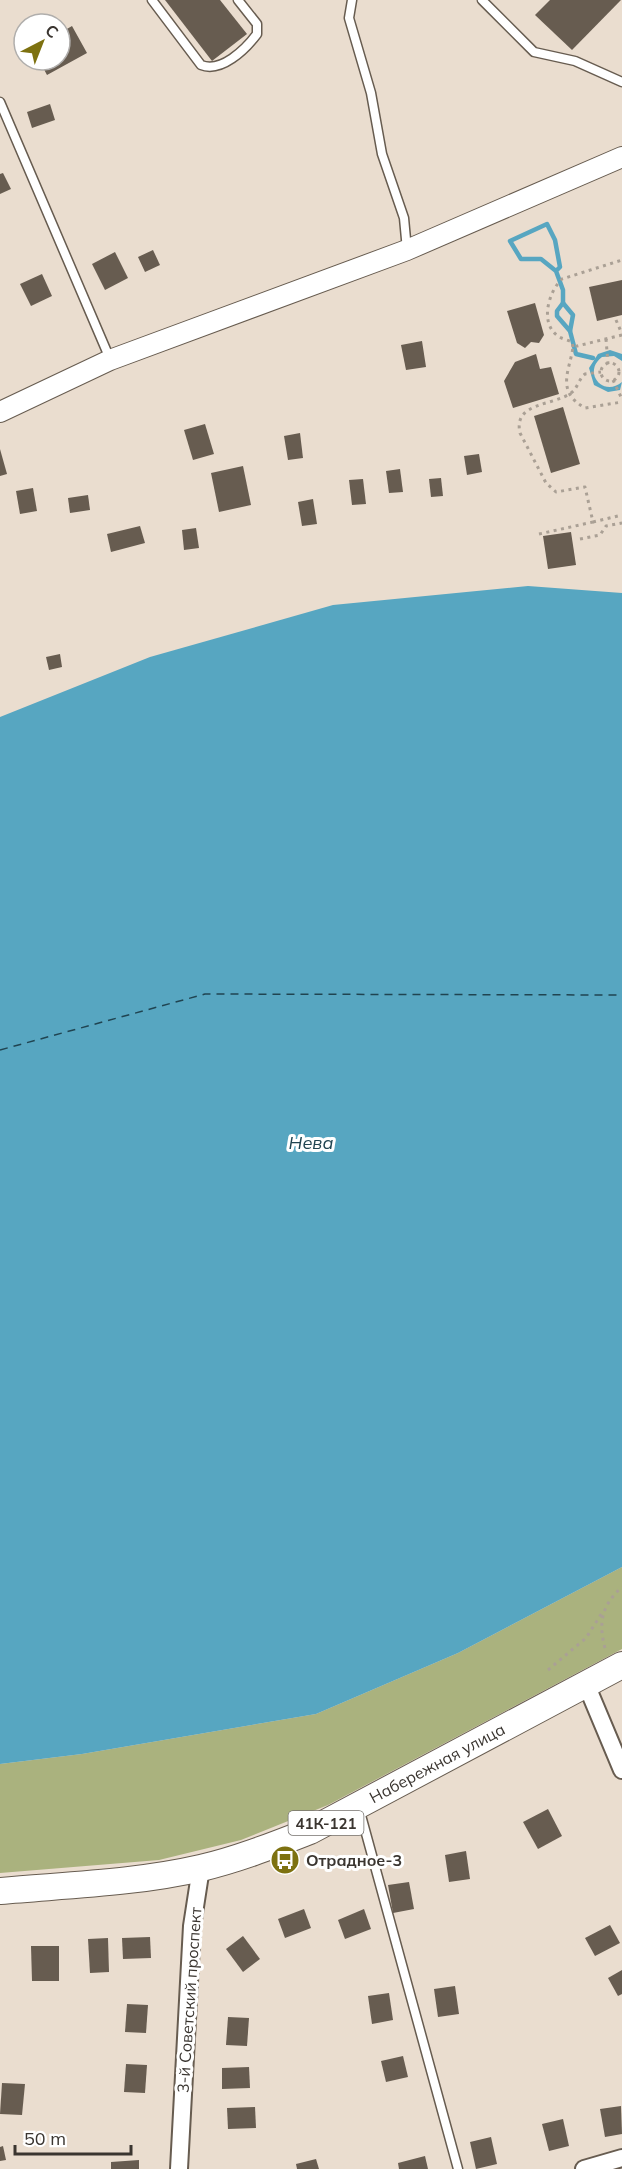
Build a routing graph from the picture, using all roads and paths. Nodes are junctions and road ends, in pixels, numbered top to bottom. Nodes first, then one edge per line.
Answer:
1 (152, 0) edge
2 (238, 0) edge
3 (352, 0) edge
4 (482, 0) edge
5 (622, 82) edge
6 (0, 102) edge
7 (622, 157) edge
8 (407, 250) junction
9 (622, 260) edge
10 (616, 320) dead end
11 (622, 335) edge
12 (606, 339) junction
13 (575, 346) junction
14 (110, 360) junction
15 (608, 363) junction
16 (620, 368) edge
17 (601, 372) junction
18 (613, 380) junction
19 (571, 393) junction
20 (622, 400) edge
21 (0, 412) edge
22 (622, 515) edge
23 (593, 522) junction
24 (622, 523) edge
25 (538, 534) dead end
26 (580, 539) dead end
27 (622, 1587) edge
28 (602, 1613) junction
29 (613, 1657) edge
30 (548, 1670) dead end
31 (586, 1684) junction
32 (622, 1770) edge
33 (358, 1805) junction
34 (201, 1868) junction
35 (0, 1891) edge
36 (622, 2158) edge
37 (178, 2169) edge
38 (458, 2169) edge
39 (584, 2169) edge

1 - 2 lane
3 - 8 lane
4 - 5 lane
6 - 14 lane
7 - 8 street
8 - 14 street
9 - 13 path
10 - 11 path
11 - 12 path
12 - 13 path
12 - 15 path
13 - 19 path
14 - 21 street
15 - 16 path
15 - 17 path
16 - 18 path
17 - 18 path
17 - 19 path
18 - 20 path
19 - 20 path
19 - 23 path
22 - 23 path
23 - 25 path
24 - 26 path
27 - 28 path
28 - 29 path
28 - 30 path
29 - 31 main road, Набережная улица / 41К-121
31 - 32 street
31 - 33 main road, Набережная улица / 41К-121
33 - 34 main road, Набережная улица / 41К-121
33 - 38 lane
34 - 35 main road, Набережная улица / 41К-121
34 - 37 street, 3-й Советский проспект
36 - 39 street

